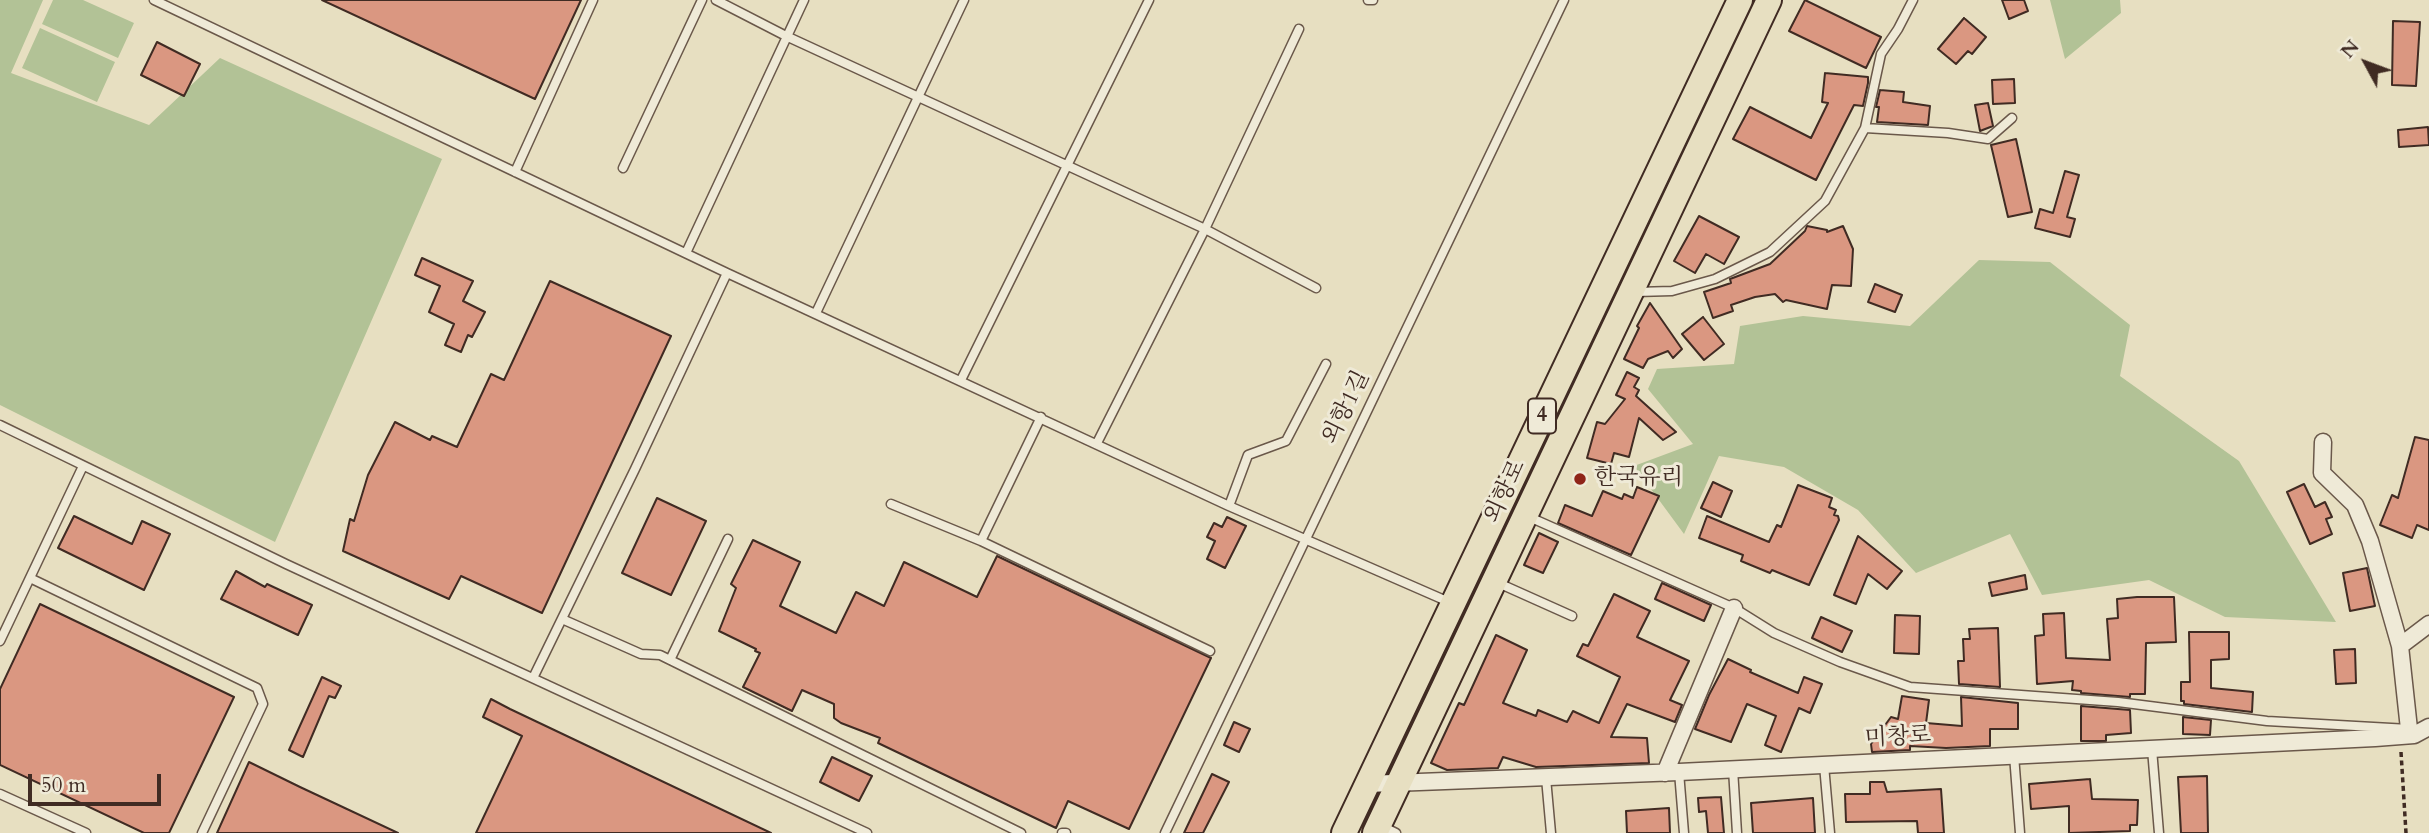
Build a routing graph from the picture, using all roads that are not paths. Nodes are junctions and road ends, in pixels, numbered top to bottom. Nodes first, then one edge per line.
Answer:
1 (154, 0) edge
2 (593, 0) edge
3 (702, 0) edge
4 (716, 0) edge
5 (804, 0) edge
6 (964, 0) edge
7 (1149, 0) edge
8 (1564, 0) edge
9 (1740, 0) edge
10 (1769, 0) edge
11 (1913, 0) edge
12 (1299, 29) dead end
13 (786, 36) junction
14 (918, 96) junction
15 (2012, 118) dead end
16 (1866, 128) junction
17 (1066, 166) junction
18 (623, 168) dead end
19 (515, 172) junction
20 (1205, 229) junction
21 (686, 253) junction
22 (727, 273) junction
23 (1316, 288) dead end
24 (1630, 293) junction
25 (816, 313) junction
26 (1325, 364) dead end
27 (961, 380) junction
28 (1041, 417) junction
29 (0, 425) edge
30 (2323, 442) dead end
31 (1097, 443) junction
32 (83, 466) junction
33 (891, 504) dead end
34 (1229, 506) junction
35 (1524, 515) junction
36 (729, 539) dead end
37 (1306, 539) junction
38 (981, 541) junction
39 (30, 578) junction
40 (1493, 581) junction
41 (1453, 603) junction
42 (1734, 608) junction
43 (1572, 616) dead end
44 (562, 619) junction
45 (2429, 624) edge
46 (0, 641) edge
47 (2399, 646) junction
48 (1210, 651) dead end
49 (670, 660) junction
50 (533, 678) junction
51 (2416, 730) edge
52 (2152, 749) junction
53 (2014, 755) junction
54 (1824, 765) junction
55 (1733, 769) junction
56 (1672, 772) junction
57 (1546, 778) junction
58 (1367, 784) junction
59 (1399, 784) junction
60 (0, 794) edge
61 (1383, 830) edge
62 (86, 833) edge
63 (202, 833) edge
64 (867, 833) edge
65 (1021, 833) edge
66 (1165, 833) edge
67 (1344, 833) edge
68 (1551, 833) edge
69 (1684, 833) edge
70 (1737, 833) edge
71 (1830, 833) edge
72 (2020, 833) edge
73 (2159, 833) edge

1 - 19 lane
2 - 19 lane
3 - 18 lane
4 - 13 lane
5 - 13 lane
6 - 14 lane
7 - 17 lane
8 - 37 lane, 외항1길
9 - 41 main road, 외항로 / 4
10 - 24 main road, 외항로 / 4
11 - 16 lane
12 - 20 lane
13 - 14 lane
13 - 21 lane
14 - 17 lane
14 - 25 lane
15 - 16 lane
16 - 24 lane
17 - 20 lane
17 - 27 lane
19 - 21 lane
20 - 23 lane
20 - 31 lane
21 - 22 lane
22 - 25 lane
22 - 44 lane
24 - 35 main road, 외항로 / 4
25 - 27 lane
26 - 34 lane
27 - 28 lane
28 - 31 lane
28 - 38 lane
29 - 32 lane
30 - 47 street
31 - 34 lane
32 - 39 lane
32 - 50 lane
33 - 38 lane
34 - 37 lane
35 - 40 main road, 외항로 / 4
35 - 42 lane
36 - 49 lane
37 - 41 lane
37 - 66 lane, 외항1길
38 - 48 lane
39 - 46 lane
39 - 63 lane
40 - 43 lane
40 - 59 main road, 외항로 / 4
41 - 58 main road, 외항로 / 4
42 - 51 lane
42 - 56 street
44 - 49 lane
44 - 50 lane
45 - 47 street
47 - 51 street
49 - 65 lane
50 - 64 lane
51 - 52 street, 미창로
52 - 53 street, 미창로
52 - 73 lane
53 - 54 street, 미창로
53 - 72 lane
54 - 55 street, 미창로
54 - 71 lane
55 - 56 street, 미창로
55 - 70 lane
56 - 57 street, 미창로
56 - 69 lane
57 - 59 street, 미창로
57 - 68 lane
58 - 59 street, 미창로
58 - 67 main road, 외항로 / 4
59 - 61 main road, 외항로 / 4
60 - 62 lane

